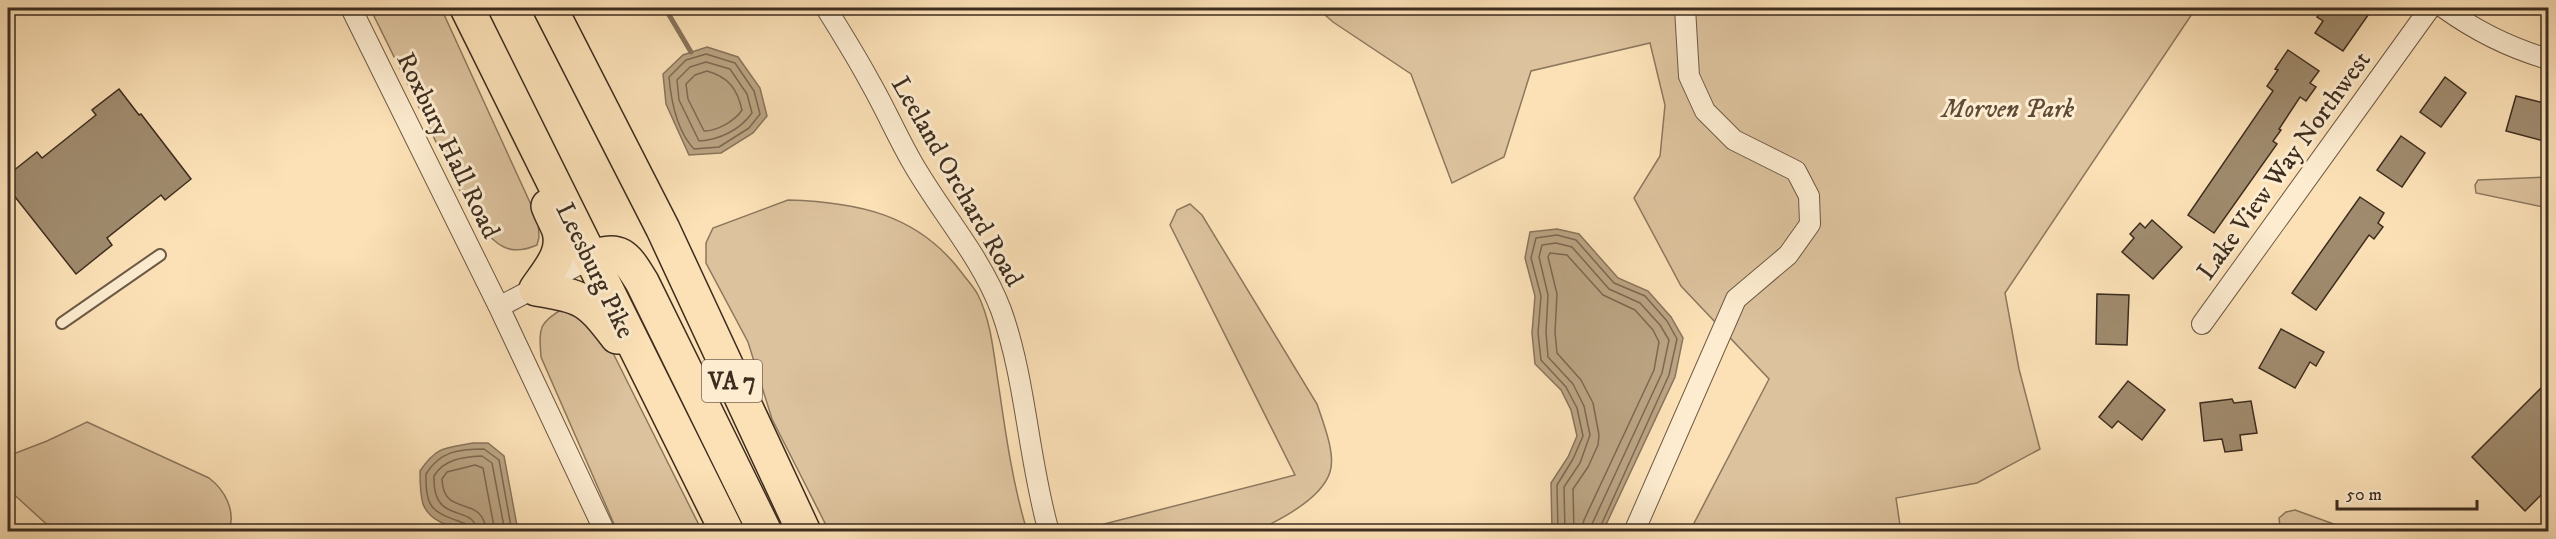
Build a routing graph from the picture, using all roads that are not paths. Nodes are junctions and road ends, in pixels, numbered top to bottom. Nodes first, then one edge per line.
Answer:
1 (351, 8) edge
2 (467, 8) edge
3 (550, 8) edge
4 (826, 8) edge
5 (1685, 8) edge
6 (2430, 8) edge
7 (2444, 8) edge
8 (2548, 59) edge
9 (515, 107) junction
10 (160, 255) dead end
11 (591, 258) junction
12 (536, 289) junction
13 (499, 307) junction
14 (62, 323) dead end
15 (2202, 324) dead end
16 (652, 384) junction
17 (605, 531) edge
18 (727, 531) edge
19 (765, 531) edge
20 (804, 531) edge
21 (1050, 531) edge
22 (1634, 531) edge

1 - 13 street, Roxbury Hall Road
2 - 9 highway, Leesburg Pike / VA 7
3 - 20 highway, VA 7
4 - 21 street, Leeland Orchard Road
5 - 22 street
6 - 15 street, Lake View Way Northwest
7 - 8 street
9 - 11 highway, Leesburg Pike / VA 7
9 - 12 highway
10 - 14 lane
11 - 12 street
11 - 16 highway, Leesburg Pike / VA 7
11 - 19 highway
12 - 13 street
12 - 16 highway
13 - 17 street, Roxbury Hall Road
16 - 18 highway, Leesburg Pike / VA 7

